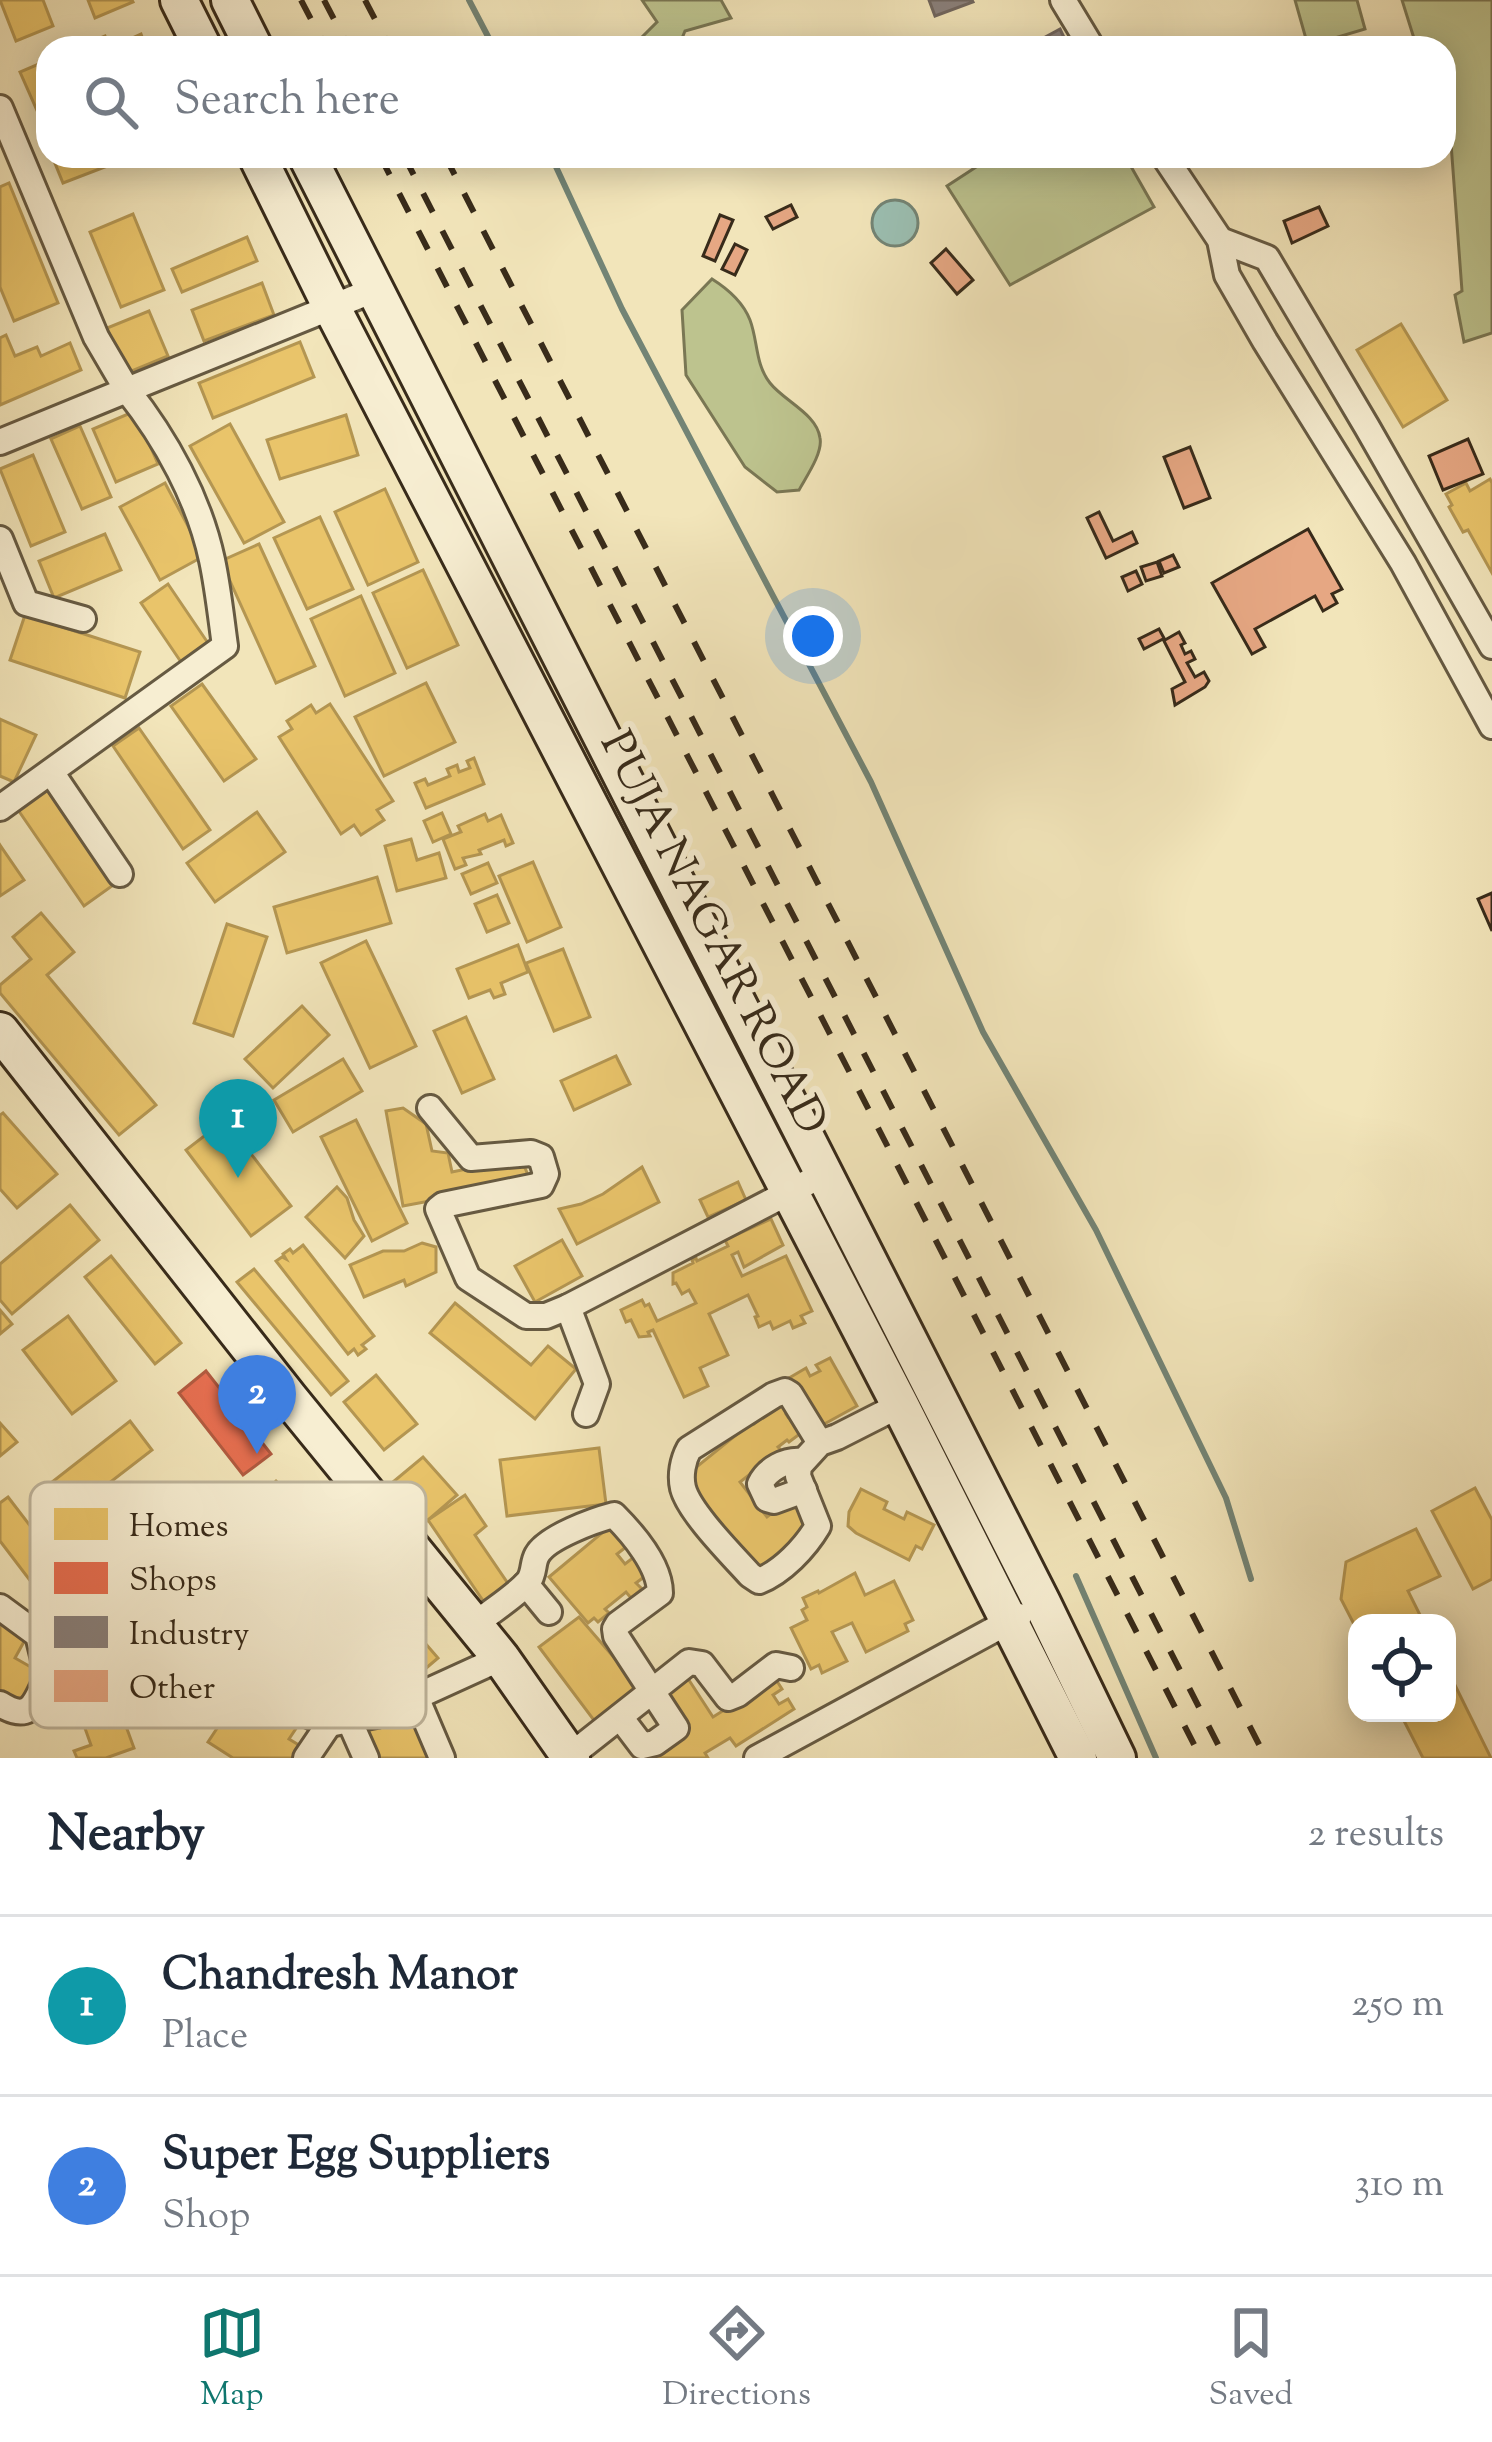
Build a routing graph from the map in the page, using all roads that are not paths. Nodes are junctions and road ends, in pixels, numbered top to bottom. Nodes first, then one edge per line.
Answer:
1 (179, 0) edge
2 (230, 0) edge
3 (1063, 0) edge
4 (197, 36) edge
5 (248, 36) edge
6 (1085, 36) edge
7 (0, 108) edge
8 (263, 168) edge
9 (314, 168) edge
10 (1172, 168) edge
11 (1220, 240) junction
12 (374, 290) junction
13 (331, 306) junction
14 (1305, 322) junction
15 (1265, 341) junction
16 (127, 390) junction
17 (0, 442) edge
18 (0, 539) edge
19 (1435, 546) junction
20 (1403, 563) junction
21 (83, 619) dead end
22 (1492, 646) edge
23 (1492, 726) edge
24 (50, 772) junction
25 (0, 808) edge
26 (120, 874) dead end
27 (0, 1031) edge
28 (430, 1108) dead end
29 (824, 1174) junction
30 (790, 1191) junction
31 (568, 1306) junction
32 (901, 1405) junction
33 (586, 1414) dead end
34 (811, 1452) junction
35 (358, 1482) edge
36 (804, 1490) junction
37 (426, 1566) edge
38 (526, 1584) junction
39 (0, 1607) edge
40 (549, 1612) dead end
41 (1026, 1612) junction
42 (474, 1625) junction
43 (30, 1629) edge
44 (501, 1658) junction
45 (791, 1668) dead end
46 (426, 1691) edge
47 (654, 1691) junction
48 (0, 1704) edge
49 (30, 1709) edge
50 (620, 1717) junction
51 (426, 1720) edge
52 (334, 1728) edge
53 (343, 1728) edge
54 (773, 1754) edge
55 (571, 1757) edge
56 (307, 1758) edge
57 (366, 1758) edge
58 (442, 1758) edge
59 (1078, 1758) edge
60 (1117, 1758) edge

1 - 4 street
2 - 5 street
3 - 6 street
7 - 16 street
8 - 13 street, PUJA NAGAR ROAD
9 - 12 street, PUJA NAGAR ROAD
10 - 11 street
11 - 14 street
11 - 15 street
12 - 13 street
12 - 29 street, PUJA NAGAR ROAD
13 - 16 street
13 - 30 street, PUJA NAGAR ROAD
14 - 15 street
14 - 19 street
15 - 20 street
16 - 17 street
16 - 24 street
18 - 21 street
19 - 20 street
19 - 22 street
20 - 23 street
24 - 25 street
24 - 26 street
27 - 35 street
28 - 31 street
29 - 30 street
29 - 41 street, PUJA NAGAR ROAD
30 - 31 street
30 - 32 street, PUJA NAGAR ROAD
31 - 33 street
32 - 34 street
32 - 41 street, PUJA NAGAR ROAD
34 - 36 street
34 - 36 street
34 - 36 street
37 - 42 street
38 - 40 street
38 - 42 street
38 - 47 street
39 - 43 street
41 - 54 street
41 - 59 street, PUJA NAGAR ROAD
41 - 60 street, PUJA NAGAR ROAD
42 - 44 street
44 - 46 street
44 - 55 street
45 - 47 street
47 - 50 street
47 - 50 street
48 - 49 street
50 - 55 street
51 - 58 street
52 - 56 street
53 - 57 street

